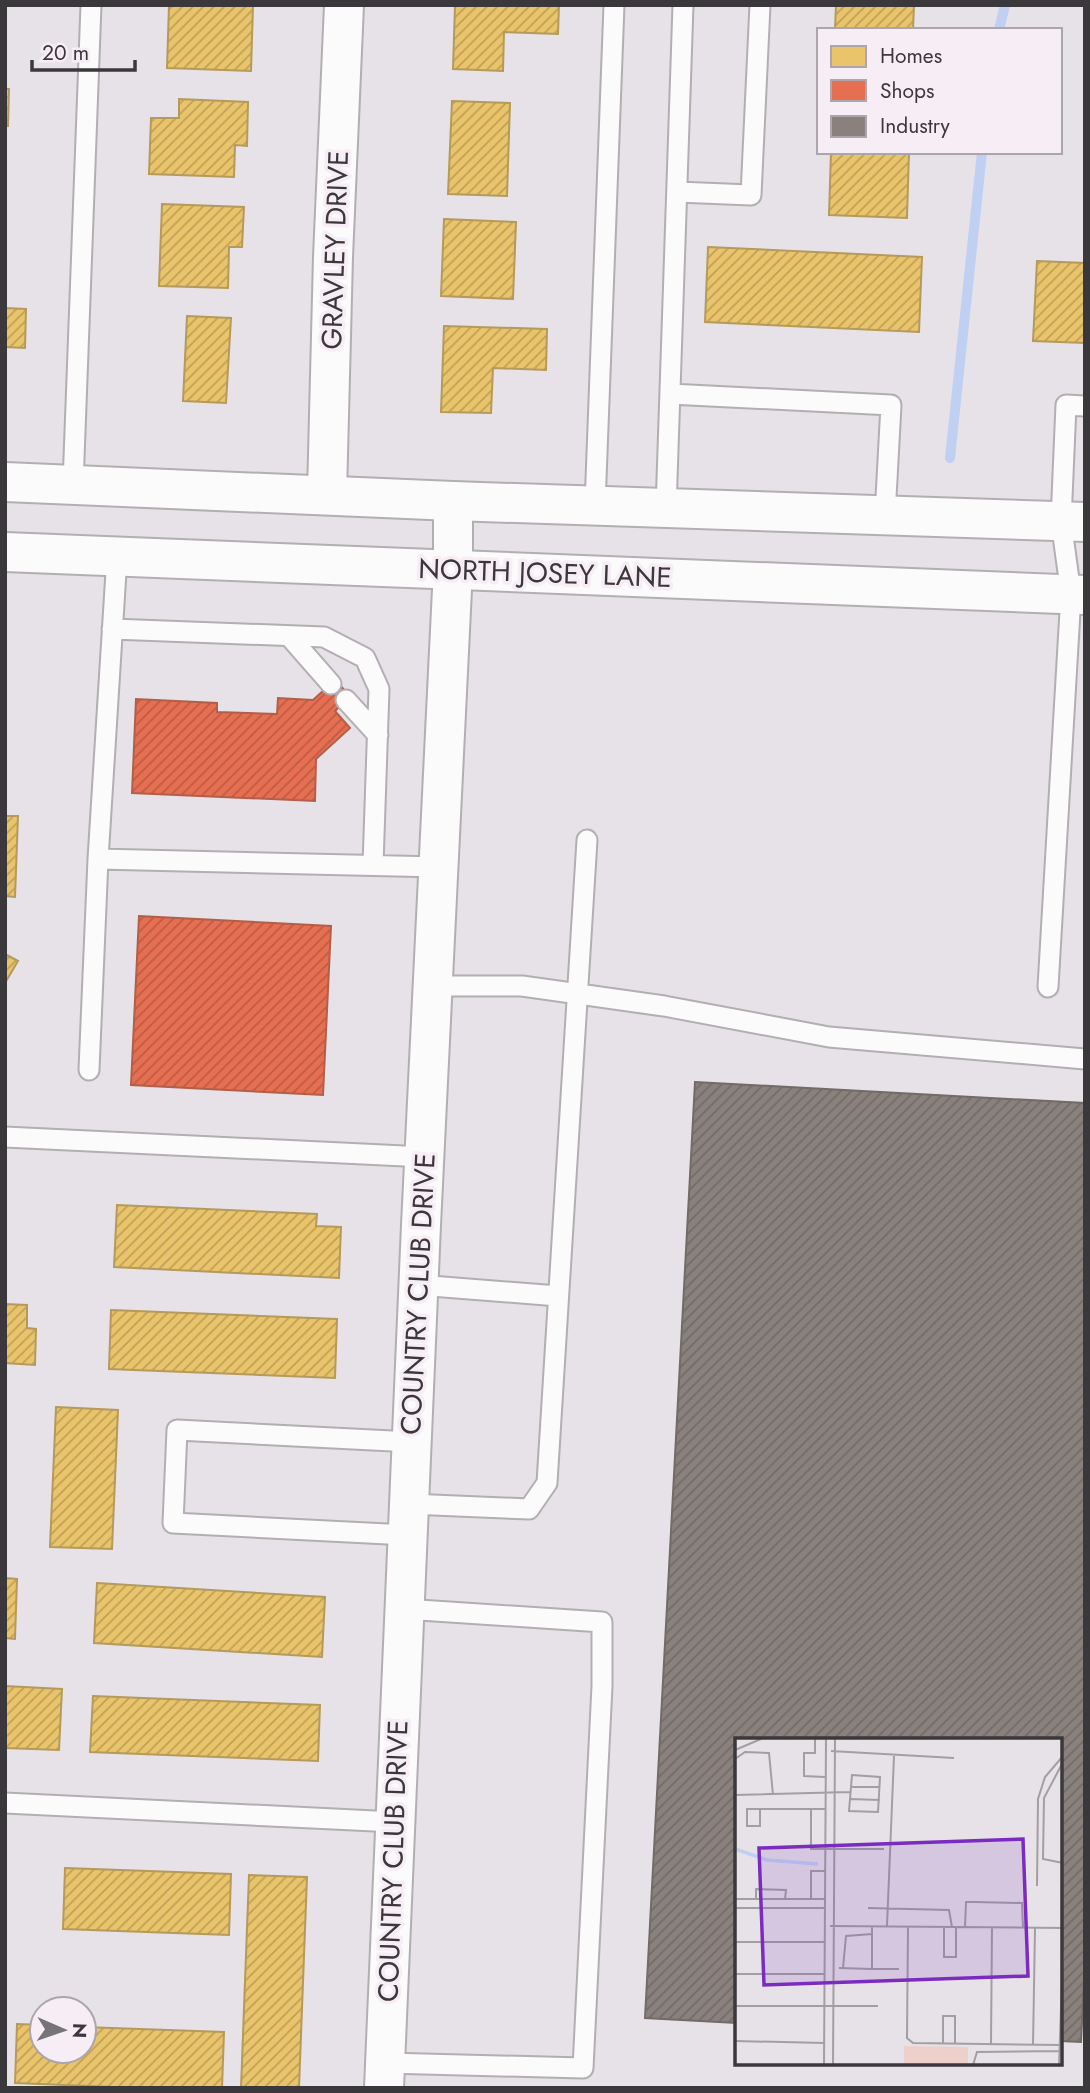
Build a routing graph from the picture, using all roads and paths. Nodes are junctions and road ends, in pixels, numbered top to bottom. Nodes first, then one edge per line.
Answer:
1 (91, 5) edge
2 (344, 5) edge
3 (614, 5) edge
4 (683, 5) edge
5 (760, 5) edge
6 (677, 192) junction
7 (670, 394) junction
8 (1085, 406) edge
9 (5, 482) edge
10 (73, 485) junction
11 (327, 495) junction
12 (453, 501) junction
13 (595, 506) junction
14 (666, 509) junction
15 (885, 516) junction
16 (1073, 521) edge
17 (5, 552) edge
18 (117, 556) junction
19 (453, 569) junction
20 (1078, 594) edge
21 (112, 629) junction
22 (289, 636) junction
23 (331, 684) dead end
24 (346, 700) dead end
25 (378, 734) junction
26 (587, 840) dead end
27 (98, 859) junction
28 (373, 865) junction
29 (439, 867) junction
30 (433, 986) junction
31 (1048, 988) dead end
32 (577, 994) junction
33 (1085, 1059) edge
34 (89, 1070) dead end
35 (5, 1137) edge
36 (425, 1157) junction
37 (418, 1285) junction
38 (558, 1296) junction
39 (412, 1442) junction
40 (408, 1519) junction
41 (404, 1609) junction
42 (5, 1803) edge
43 (395, 1822) junction
44 (384, 2075) edge

1 - 10 lane
2 - 11 main road, GRAVLEY DRIVE
3 - 13 lane
4 - 6 lane
5 - 6 lane
6 - 7 lane
7 - 14 lane
7 - 15 lane
8 - 16 lane
9 - 10 main road
10 - 11 main road
11 - 12 main road
12 - 13 main road
12 - 19 main road, COUNTRY CLUB DRIVE
13 - 14 main road
14 - 15 main road
15 - 16 main road
16 - 20 lane
17 - 18 main road, NORTH JOSEY LANE
18 - 19 main road, NORTH JOSEY LANE
18 - 21 lane
19 - 20 main road, NORTH JOSEY LANE
19 - 29 main road, COUNTRY CLUB DRIVE
20 - 31 lane
21 - 22 lane
21 - 27 lane
22 - 23 lane
22 - 25 lane
24 - 25 lane
25 - 28 lane
26 - 32 lane
27 - 28 lane
27 - 34 lane
28 - 29 lane
29 - 30 main road, COUNTRY CLUB DRIVE
30 - 32 lane
30 - 36 main road, COUNTRY CLUB DRIVE
32 - 33 lane
32 - 38 lane
35 - 36 lane
36 - 37 main road, COUNTRY CLUB DRIVE
37 - 38 lane
37 - 39 main road, COUNTRY CLUB DRIVE
38 - 40 lane
39 - 40 main road, COUNTRY CLUB DRIVE
39 - 40 lane
40 - 41 main road, COUNTRY CLUB DRIVE
41 - 43 main road, COUNTRY CLUB DRIVE
41 - 44 lane
42 - 43 lane
43 - 44 main road, COUNTRY CLUB DRIVE

